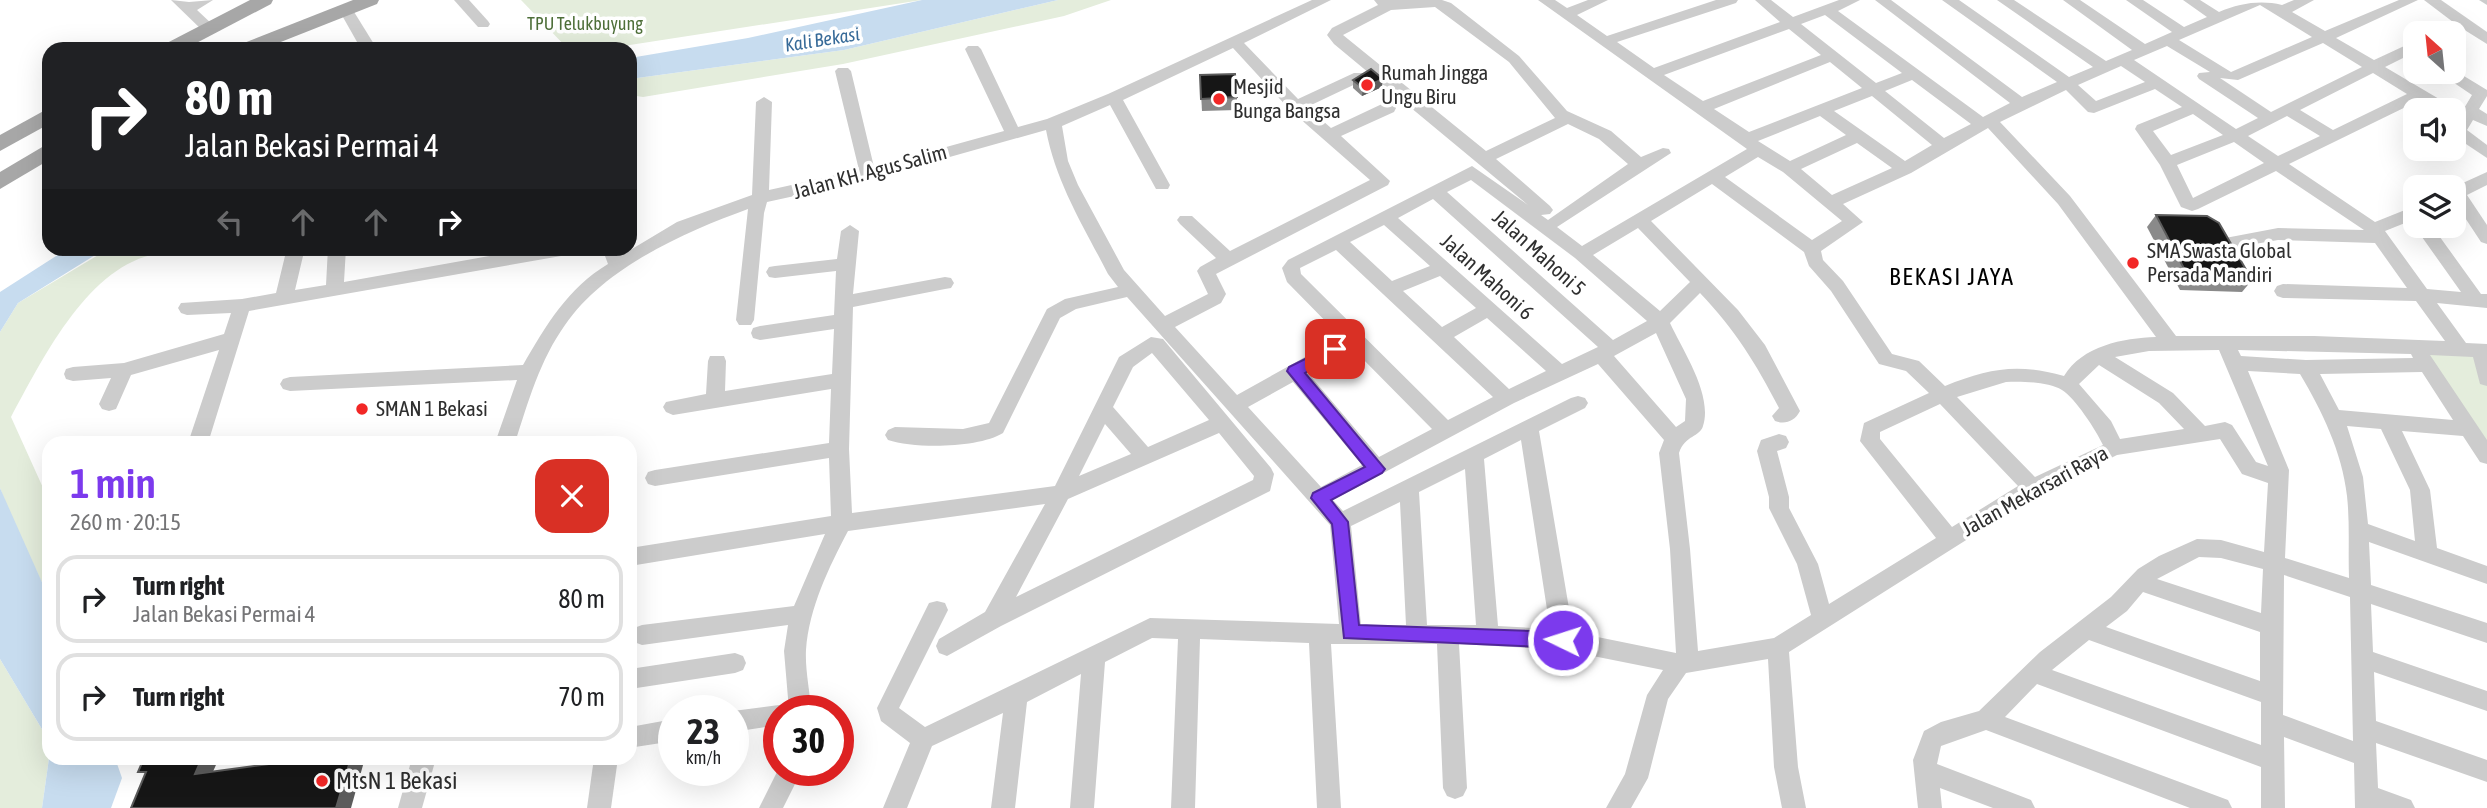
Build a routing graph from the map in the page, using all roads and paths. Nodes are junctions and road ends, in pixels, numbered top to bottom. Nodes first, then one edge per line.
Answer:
1 (205, 0) edge
2 (264, 0) edge
3 (370, 0) edge
4 (461, 0) edge
5 (1324, 0) edge
6 (1545, 0) edge
7 (1601, 0) edge
8 (1731, 0) edge
9 (1762, 0) edge
10 (1853, 0) edge
11 (1882, 0) edge
12 (1949, 0) edge
13 (2004, 0) edge
14 (2070, 0) edge
15 (2133, 0) edge
16 (2190, 0) edge
17 (2260, 0) edge
18 (2307, 0) edge
19 (2411, 0) edge
20 (2431, 0) edge
21 (2447, 0) edge
22 (1385, 3) edge
23 (182, 5) edge
24 (346, 10) junction
25 (1827, 10) junction
26 (2281, 11) junction
27 (1566, 14) junction
28 (2217, 17) junction
29 (2460, 21) edge
30 (1791, 23) junction
31 (482, 24) dead end
32 (2466, 25) edge
33 (209, 29) junction
34 (2486, 35) edge
35 (2324, 37) junction
36 (1606, 41) junction
37 (184, 42) edge
38 (269, 42) edge
39 (365, 42) edge
40 (2163, 42) junction
41 (1236, 43) junction
42 (973, 49) dead end
43 (2403, 54) edge
44 (1831, 56) junction
45 (2123, 60) junction
46 (2372, 66) junction
47 (2105, 68) junction
48 (844, 71) dead end
49 (1651, 74) junction
50 (1913, 74) junction
51 (1360, 76) edge
52 (2069, 83) junction
53 (2156, 83) junction
54 (2466, 84) edge
55 (1871, 89) junction
56 (2419, 94) junction
57 (1114, 98) junction
58 (2426, 98) edge
59 (764, 102) dead end
60 (2021, 104) junction
61 (1296, 106) junction
62 (1388, 108) dead end
63 (1701, 108) junction
64 (2194, 108) junction
65 (1819, 109) junction
66 (2287, 109) junction
67 (2466, 112) edge
68 (2466, 117) edge
69 (2269, 118) junction
70 (1566, 119) junction
71 (2487, 121) edge
72 (1053, 123) junction
73 (1986, 123) junction
74 (40, 125) edge
75 (1013, 133) junction
76 (1330, 135) junction
77 (1858, 136) junction
78 (2235, 136) junction
79 (2333, 137) junction
80 (2466, 139) edge
81 (0, 144) edge
82 (1753, 145) junction
83 (1943, 145) junction
84 (1663, 153) dead end
85 (2487, 153) edge
86 (42, 155) edge
87 (1484, 158) junction
88 (2168, 163) junction
89 (1639, 164) junction
90 (2278, 164) junction
91 (1789, 168) junction
92 (1905, 169) junction
93 (868, 174) junction
94 (1715, 178) junction
95 (2487, 178) edge
96 (0, 182) edge
97 (1162, 185) dead end
98 (2466, 188) edge
99 (1436, 192) junction
100 (760, 198) junction
101 (1831, 202) junction
102 (2466, 208) edge
103 (1385, 216) junction
104 (1639, 219) junction
105 (1186, 220) dead end
106 (1556, 221) junction
107 (2403, 222) edge
108 (850, 231) dead end
109 (2378, 233) junction
110 (2434, 238) edge
111 (2487, 238) edge
112 (1337, 240) junction
113 (2226, 243) edge
114 (637, 245) edge
115 (1580, 247) junction
116 (1812, 249) junction
117 (294, 256) dead end
118 (337, 256) edge
119 (497, 256) edge
120 (613, 256) edge
121 (1228, 259) junction
122 (845, 264) junction
123 (1442, 268) junction
124 (775, 272) dead end
125 (1702, 281) junction
126 (945, 282) dead end
127 (1389, 289) junction
128 (335, 290) junction
129 (1131, 290) junction
130 (2283, 291) dead end
131 (2421, 295) junction
132 (284, 299) junction
133 (2481, 301) edge
134 (242, 306) junction
135 (187, 308) dead end
136 (1489, 309) junction
137 (842, 312) junction
138 (745, 320) dead end
139 (1660, 322) junction
140 (1163, 325) junction
141 (760, 333) dead end
142 (1441, 336) junction
143 (1355, 338) junction
144 (232, 340) junction
145 (2225, 343) junction
146 (2171, 344) junction
147 (2416, 347) junction
148 (2460, 349) junction
149 (2484, 351) edge
150 (1607, 352) junction
151 (2099, 356) junction
152 (717, 361) dead end
153 (2235, 363) junction
154 (2428, 365) junction
155 (2306, 366) junction
156 (124, 370) junction
157 (1295, 371) junction
158 (529, 372) junction
159 (1559, 372) junction
160 (73, 374) dead end
161 (2487, 379) edge
162 (841, 380) junction
163 (290, 384) dead end
164 (2069, 385) junction
165 (1945, 396) junction
166 (1507, 398) junction
167 (715, 400) junction
168 (1578, 403) dead end
169 (109, 404) dead end
170 (1236, 405) junction
171 (673, 407) dead end
172 (1103, 409) junction
173 (1782, 416) dead end
174 (2335, 417) junction
175 (2388, 422) junction
176 (1222, 423) junction
177 (1529, 428) junction
178 (2469, 429) junction
179 (1446, 430) junction
180 (2201, 434) junction
181 (895, 435) dead end
182 (200, 436) edge
183 (507, 436) edge
184 (1674, 438) junction
185 (1779, 443) dead end
186 (839, 449) junction
187 (2114, 449) junction
188 (1474, 456) junction
189 (2487, 456) edge
190 (1145, 457) junction
191 (1377, 469) junction
192 (655, 478) dead end
193 (2280, 479) junction
194 (1409, 488) junction
195 (2032, 488) junction
196 (1061, 493) junction
197 (1319, 498) junction
198 (1340, 522) junction
199 (842, 523) junction
200 (2360, 530) junction
201 (1950, 539) junction
202 (2427, 554) junction
203 (637, 556) edge
204 (2274, 563) junction
205 (2487, 575) edge
206 (2139, 582) junction
207 (2361, 590) junction
208 (937, 610) dead end
209 (801, 614) junction
210 (1824, 618) junction
211 (993, 619) junction
212 (2271, 626) junction
213 (1189, 629) junction
214 (2085, 629) junction
215 (1351, 632) junction
216 (2487, 633) edge
217 (1319, 634) junction
218 (1418, 634) junction
219 (642, 635) dead end
220 (1448, 635) junction
221 (1488, 635) junction
222 (1563, 640) junction
223 (947, 646) dead end
224 (1778, 647) junction
225 (1094, 655) junction
226 (2362, 658) junction
227 (735, 663) dead end
228 (1684, 664) junction
229 (2034, 673) junction
230 (637, 678) edge
231 (799, 695) edge
232 (1016, 696) junction
233 (2273, 696) junction
234 (2487, 701) edge
235 (1986, 720) junction
236 (2273, 722) junction
237 (2365, 728) junction
238 (658, 732) edge
239 (637, 736) edge
240 (923, 739) junction
241 (2366, 757) junction
242 (2272, 760) junction
243 (422, 765) edge
244 (605, 765) edge
245 (1925, 771) junction
246 (2487, 771) edge
247 (782, 786) edge
248 (1455, 788) dead end
249 (2367, 801) edge
250 (2210, 806) edge
251 (410, 808) edge
252 (599, 808) edge
253 (771, 808) edge
254 (895, 808) edge
255 (1003, 808) edge
256 (1082, 808) edge
257 (1183, 808) edge
258 (1329, 808) edge
259 (1618, 808) edge
260 (1794, 808) edge
261 (1930, 808) edge
262 (2023, 808) edge
263 (2273, 808) edge
264 (2403, 808) edge

1 - 23 street
2 - 33 main road
3 - 24 main road
4 - 31 street
5 - 41 street, Jalan KH. Agus Salim
6 - 27 street
7 - 27 street
8 - 36 street
9 - 30 street
10 - 25 street
11 - 60 street
12 - 52 street
13 - 47 street
14 - 40 street
15 - 40 street
16 - 28 street
17 - 26 street
17 - 28 street
18 - 26 street
19 - 35 street
20 - 29 street
21 - 34 street
22 - 70 street
22 - 87 street
23 - 33 street
24 - 38 main road
24 - 39 street
25 - 30 street
25 - 50 street
26 - 35 street
27 - 36 street
28 - 40 street
30 - 44 street
30 - 49 street
32 - 34 street
33 - 37 main road
35 - 40 street
35 - 46 street
36 - 49 street
40 - 45 street
40 - 69 street
41 - 57 street, Jalan KH. Agus Salim
41 - 61 street
42 - 75 street
43 - 46 street
44 - 55 street
44 - 63 street
45 - 47 street
45 - 53 street
46 - 56 street
46 - 66 street
47 - 52 street
48 - 93 street
49 - 63 street
50 - 55 street
50 - 73 street
51 - 61 street
52 - 53 street
52 - 60 street
53 - 64 street
54 - 67 street
55 - 65 street
55 - 83 street
56 - 58 street
56 - 79 street
57 - 72 street, Jalan KH. Agus Salim
57 - 97 street
59 - 100 street
60 - 73 street
61 - 76 street
62 - 76 street
63 - 82 street
64 - 78 street
64 - 88 street
65 - 77 street
65 - 82 street
66 - 69 street
66 - 79 street
68 - 71 street
69 - 78 street
70 - 87 street
70 - 89 street
72 - 75 street, Jalan KH. Agus Salim
72 - 129 street
73 - 83 street
73 - 146 street
74 - 81 main road
75 - 93 street, Jalan KH. Agus Salim
76 - 121 street
77 - 91 street
77 - 92 street
78 - 88 street
78 - 90 street
79 - 90 street
80 - 85 street
82 - 91 street
82 - 94 street
83 - 92 street
84 - 89 street
86 - 96 main road
87 - 106 street
88 - 90 street
89 - 106 street
90 - 109 street
91 - 101 street
92 - 101 street
93 - 100 street, Jalan KH. Agus Salim
94 - 104 street
94 - 116 street
95 - 98 street
99 - 103 street
99 - 115 street
99 - 150 street, Jalan Mahoni 5
100 - 114 street, Jalan KH. Agus Salim
100 - 138 street
101 - 116 street
102 - 111 street
103 - 112 street
103 - 123 street, Jalan Mahoni 6
104 - 115 street
104 - 125 street
105 - 121 street
106 - 115 street
107 - 109 street
108 - 122 street
109 - 113 street
109 - 131 street
110 - 133 street
112 - 127 street
112 - 143 street
115 - 139 street
116 - 165 street
117 - 132 street
118 - 128 street
119 - 128 street
120 - 158 street, Jalan KH. Agus Salim
121 - 140 street
122 - 124 street
122 - 137 street
123 - 127 street
123 - 136 street, Jalan Mahoni 6
125 - 139 street
125 - 173 street
126 - 137 street
127 - 142 street
128 - 132 street
129 - 140 street
129 - 181 street
130 - 131 street
131 - 133 street
131 - 148 street
132 - 134 street
134 - 135 street
134 - 144 street
136 - 142 street
136 - 159 street, Jalan Mahoni 6
137 - 141 street
137 - 162 street
139 - 150 street
139 - 184 street
140 - 170 street
142 - 166 street
143 - 157 street
143 - 179 street
144 - 156 street
144 - 182 street
145 - 146 street
145 - 147 street
145 - 153 street
146 - 151 street
147 - 148 street
147 - 154 street
148 - 149 street
149 - 161 street
150 - 159 street
150 - 184 street, Jalan Mahoni 5
151 - 164 street
151 - 180 street
152 - 167 street
153 - 155 street
153 - 193 street
154 - 155 street
154 - 178 street
155 - 174 street
156 - 160 street
156 - 169 street
157 - 170 street
157 - 191 street
158 - 163 street
158 - 183 street, Jalan KH. Agus Salim
159 - 166 street
162 - 167 street
162 - 186 street
164 - 165 street
164 - 187 street, Jalan Mekarsari Raya
165 - 195 street
165 - 201 street
166 - 179 street
167 - 171 street
168 - 177 street
170 - 197 street
172 - 176 street
172 - 190 street
172 - 196 street
174 - 175 street
174 - 200 street
175 - 178 street
175 - 202 street
176 - 190 street
176 - 211 street
177 - 188 street
177 - 222 street
178 - 189 street
179 - 191 street
180 - 187 street
180 - 193 street
184 - 228 street
185 - 210 street
186 - 192 street
186 - 199 street
187 - 195 street, Jalan Mekarsari Raya
188 - 194 street
188 - 221 street
190 - 196 street
191 - 197 street
193 - 204 street
194 - 198 street
194 - 218 street
195 - 201 street, Jalan Mekarsari Raya
196 - 199 street
196 - 211 street
197 - 198 street
198 - 215 street
199 - 203 street
199 - 209 street
200 - 202 street
200 - 207 street
201 - 210 street, Jalan Mekarsari Raya
202 - 205 street
204 - 206 street
204 - 207 street
204 - 212 street
206 - 212 street
206 - 214 street
207 - 216 street
207 - 226 street
208 - 240 street
209 - 219 street
209 - 231 street
210 - 224 street, Jalan Mekarsari Raya
211 - 223 street
212 - 233 street
213 - 217 street
213 - 225 street
213 - 257 street
214 - 229 street
214 - 233 street
215 - 217 street
215 - 218 street
217 - 258 street
218 - 220 street
220 - 221 street
220 - 248 street
221 - 222 street
222 - 228 street
224 - 228 street, Jalan Mekarsari Raya
224 - 260 street
225 - 232 street
225 - 256 street
226 - 234 street
226 - 237 street
227 - 230 street
228 - 259 street
229 - 235 street
229 - 242 street
232 - 240 street
232 - 255 street
233 - 236 street
235 - 245 street
235 - 250 street
236 - 241 street
236 - 242 street
237 - 241 street
237 - 246 street
238 - 239 street
240 - 254 street
241 - 249 street
242 - 263 street
243 - 251 street
244 - 252 street
245 - 261 street
245 - 262 street
247 - 253 street
249 - 264 street

